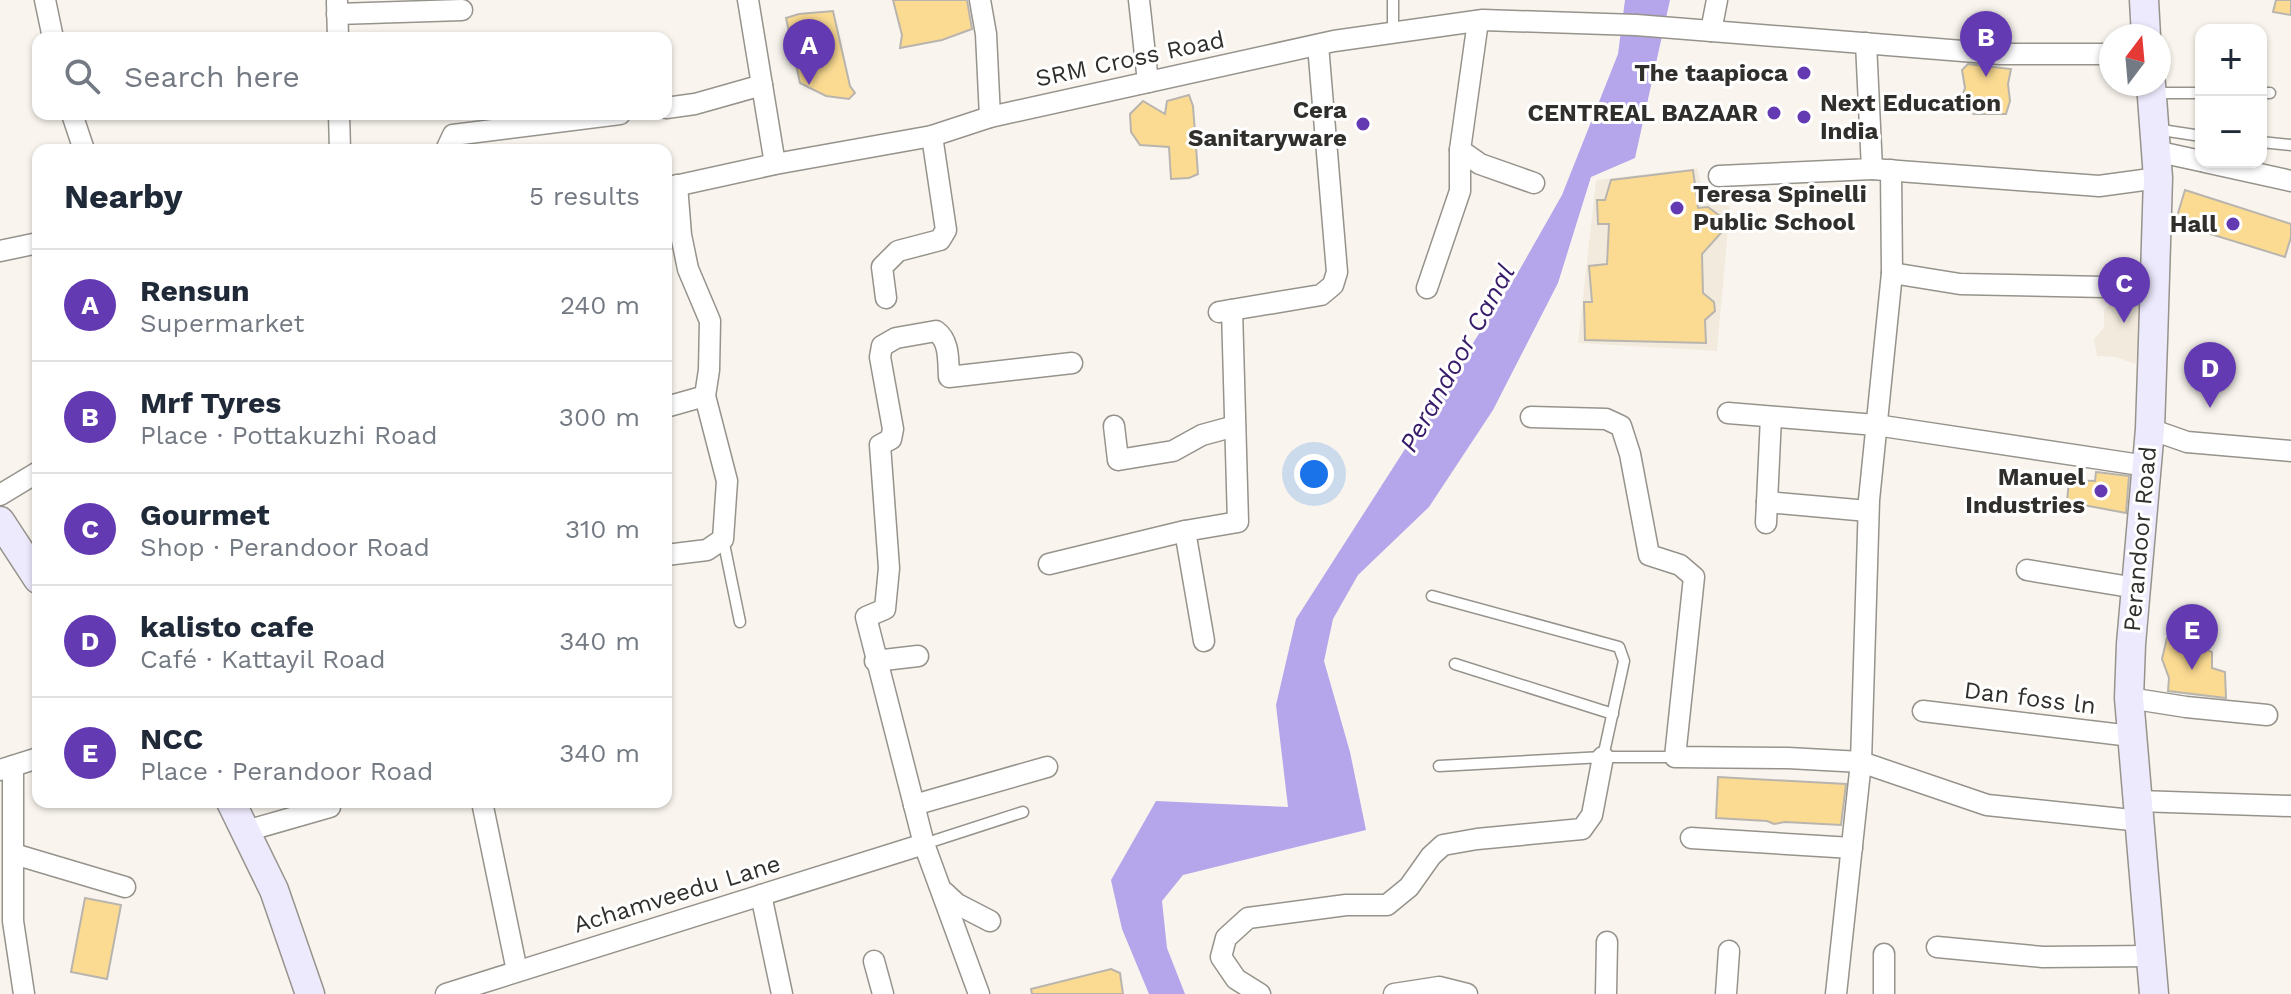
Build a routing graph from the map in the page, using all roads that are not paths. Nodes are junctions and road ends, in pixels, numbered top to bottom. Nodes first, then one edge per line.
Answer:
1 (45, 0) edge
2 (748, 0) edge
3 (980, 0) edge
4 (1139, 0) edge
5 (1393, 0) edge
6 (1717, 0) edge
7 (2144, 0) edge
8 (337, 7) edge
9 (462, 10) dead end
10 (1478, 21) junction
11 (2145, 24) edge
12 (1711, 31) junction
13 (52, 32) edge
14 (338, 32) edge
15 (1393, 33) junction
16 (1866, 43) junction
17 (1318, 45) junction
18 (2099, 54) edge
19 (1148, 82) junction
20 (762, 85) junction
21 (2171, 91) edge
22 (2195, 93) edge
23 (2151, 96) edge
24 (672, 107) edge
25 (990, 117) junction
26 (74, 120) edge
27 (339, 120) edge
28 (572, 120) edge
29 (932, 136) junction
30 (2195, 138) edge
31 (2267, 143) edge
32 (82, 144) edge
33 (340, 144) edge
34 (449, 144) edge
35 (2291, 145) edge
36 (1460, 150) junction
37 (2155, 153) junction
38 (2195, 160) edge
39 (775, 164) junction
40 (2231, 168) edge
41 (1882, 169) junction
42 (1719, 176) dead end
43 (2291, 181) edge
44 (1534, 183) dead end
45 (672, 187) edge
46 (32, 244) edge
47 (0, 251) edge
48 (1892, 273) junction
49 (1427, 288) dead end
50 (2154, 288) junction
51 (886, 298) dead end
52 (1072, 363) dead end
53 (705, 396) junction
54 (672, 405) edge
55 (1728, 413) dead end
56 (1531, 417) dead end
57 (1771, 417) junction
58 (1876, 425) junction
59 (1114, 426) dead end
60 (1235, 426) junction
61 (2150, 429) junction
62 (2291, 451) edge
63 (2147, 466) junction
64 (32, 476) edge
65 (0, 495) edge
66 (1767, 502) junction
67 (1868, 511) junction
68 (0, 521) edge
69 (1766, 523) dead end
70 (1185, 531) junction
71 (723, 539) junction
72 (672, 554) edge
73 (1049, 564) dead end
74 (32, 570) edge
75 (2027, 570) dead end
76 (2136, 588) junction
77 (1432, 596) dead end
78 (740, 622) dead end
79 (1204, 641) dead end
80 (918, 656) dead end
81 (875, 661) junction
82 (1455, 664) dead end
83 (2129, 698) junction
84 (1923, 711) dead end
85 (1613, 714) junction
86 (2267, 715) dead end
87 (2131, 736) junction
88 (1603, 757) junction
89 (1675, 757) junction
90 (32, 760) edge
91 (1861, 762) junction
92 (1439, 766) dead end
93 (1047, 767) dead end
94 (6, 768) edge
95 (914, 805) junction
96 (2291, 806) edge
97 (234, 808) edge
98 (326, 808) edge
99 (483, 808) edge
100 (2140, 811) junction
101 (1023, 812) dead end
102 (246, 831) junction
103 (1691, 838) dead end
104 (924, 844) junction
105 (1852, 848) junction
106 (14, 854) junction
107 (125, 887) dead end
108 (941, 889) junction
109 (761, 895) junction
110 (990, 921) dead end
111 (1607, 942) dead end
112 (1937, 947) dead end
113 (1729, 951) dead end
114 (1884, 954) dead end
115 (2153, 956) junction
116 (874, 961) dead end
117 (511, 980) edge
118 (24, 994) edge
119 (310, 994) edge
120 (446, 994) edge
121 (782, 994) edge
122 (883, 994) edge
123 (979, 994) edge
124 (1260, 994) edge
125 (1394, 994) edge
126 (1467, 994) edge
127 (1606, 994) edge
128 (1726, 994) edge
129 (1836, 994) edge
130 (1884, 994) edge
131 (2154, 994) edge

1 - 13 street
2 - 20 street
3 - 25 street
4 - 19 street
5 - 15 lane
6 - 12 street
7 - 11 main road
8 - 9 street
8 - 14 street
10 - 12 street, SRM Cross Road
10 - 15 street, SRM Cross Road
10 - 36 street
12 - 16 street, SRM Cross Road
15 - 17 street, SRM Cross Road
16 - 18 street, SRM Cross Road
16 - 41 street
17 - 19 street, SRM Cross Road
17 - 60 street
19 - 25 street, SRM Cross Road
20 - 24 street
20 - 39 street
21 - 22 lane
23 - 37 main road, Perandoor Road
25 - 29 street, SRM Cross Road
26 - 32 street
27 - 33 street
28 - 34 street
29 - 39 street, SRM Cross Road
29 - 51 street
30 - 37 lane
31 - 35 lane
36 - 44 street
36 - 49 street
37 - 38 street
37 - 41 street
37 - 50 main road, Perandoor Road
39 - 45 street, SRM Cross Road
40 - 43 street
41 - 42 street
41 - 48 street
45 - 53 street
46 - 47 street
48 - 50 street
48 - 58 street
50 - 61 main road, Perandoor Road
52 - 81 street
53 - 54 street
53 - 71 street
55 - 57 street
56 - 89 street
57 - 58 street
57 - 66 street
58 - 63 street
58 - 67 street
59 - 60 street
60 - 70 street
61 - 62 street
61 - 63 main road, Perandoor Road
63 - 76 main road, Perandoor Road
64 - 65 street
66 - 67 street
66 - 69 street
67 - 91 street
68 - 74 main road
70 - 73 street
70 - 79 street
71 - 72 street
71 - 78 lane
75 - 76 street
76 - 83 main road, Perandoor Road
77 - 85 lane
80 - 81 street
81 - 95 street
82 - 85 lane
83 - 86 street
83 - 87 main road, Perandoor Road
84 - 87 street, Dan foss ln
85 - 88 lane
87 - 100 main road, Perandoor Road
88 - 89 lane
88 - 92 lane
88 - 124 street
89 - 91 street
90 - 94 street
91 - 100 street
91 - 105 street
93 - 95 street
94 - 106 street
95 - 104 street
96 - 100 street
97 - 102 main road
98 - 102 street
99 - 117 street
100 - 115 main road, Perandoor Road
101 - 104 lane
102 - 119 main road
103 - 105 street
104 - 108 street
104 - 109 street, Achamveedu Lane
105 - 129 street
106 - 107 street
106 - 118 street
108 - 110 street
108 - 123 street
109 - 117 street, Achamveedu Lane
109 - 121 street
111 - 127 street
112 - 115 street
113 - 128 street
114 - 130 street
115 - 131 main road, Perandoor Road
116 - 122 street
117 - 120 street, Achamveedu Lane
125 - 126 street

